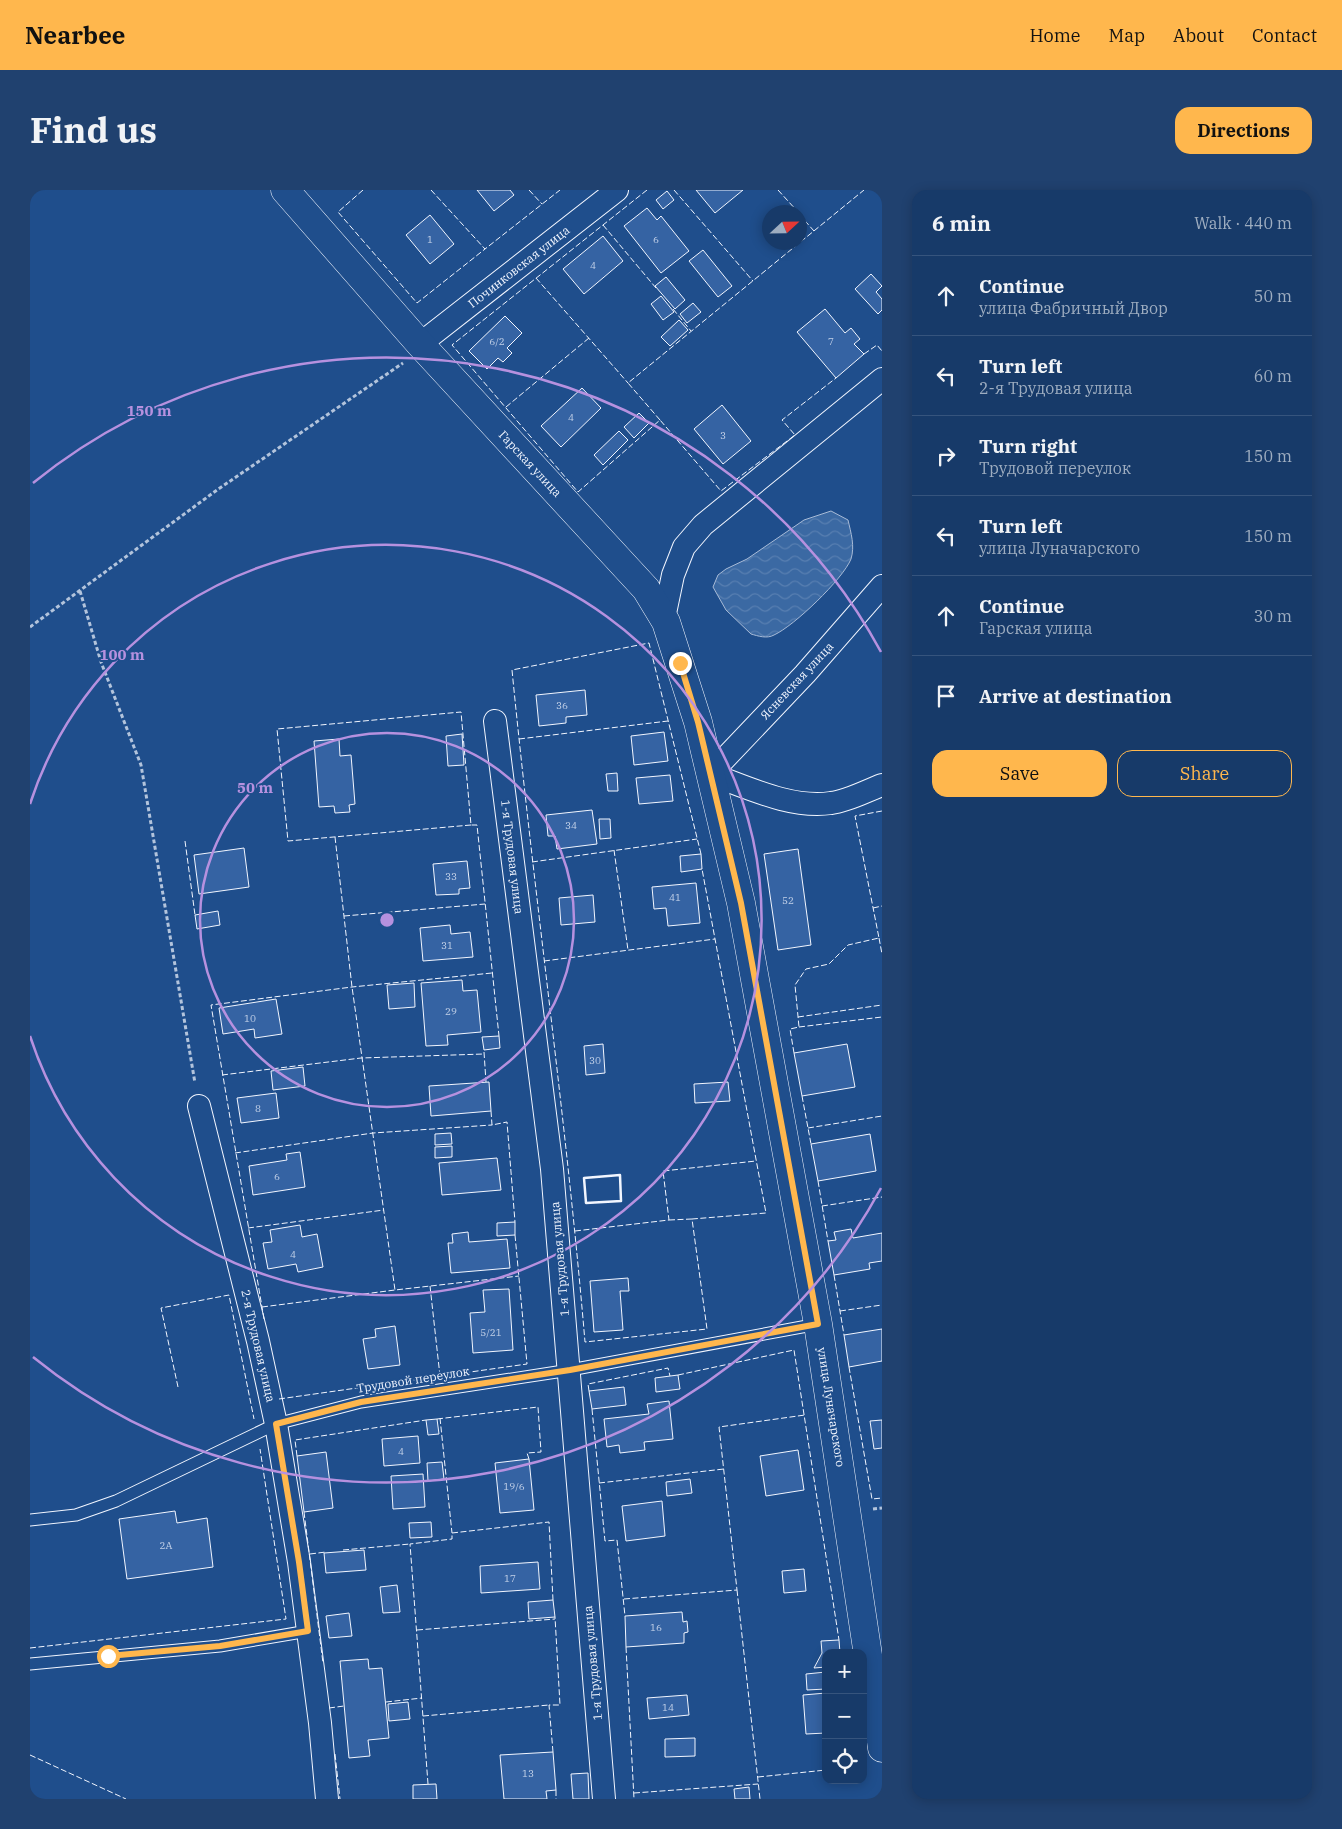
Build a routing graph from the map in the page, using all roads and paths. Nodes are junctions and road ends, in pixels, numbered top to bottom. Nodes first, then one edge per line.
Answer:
1 (285, 190) edge
2 (617, 190) edge
3 (420, 344) junction
4 (882, 379) edge
5 (882, 586) edge
6 (80, 591) junction
7 (664, 618) junction
8 (30, 626) edge
9 (495, 721) dead end
10 (710, 774) junction
11 (882, 785) edge
12 (199, 1106) joint
13 (818, 1324) junction
14 (570, 1370) junction
15 (276, 1424) junction
16 (30, 1520) edge
17 (308, 1631) junction
18 (30, 1664) edge
19 (882, 1748) edge
20 (327, 1799) edge
21 (604, 1799) edge

1 - 3 main road, Гарская улица
2 - 3 street, Починковская улица
3 - 6 path
3 - 7 main road, Гарская улица
4 - 7 street
5 - 10 street, Ясневская улица
6 - 8 path
6 - 12 path
7 - 10 main road, Гарская улица
9 - 14 street, 1-я Трудовая улица
10 - 11 street
10 - 13 main road, улица Луначарского
12 - 15 street, 2-я Трудовая улица
13 - 14 lane, Трудовой переулок
13 - 19 main road, улица Луначарского
14 - 15 lane, Трудовой переулок
14 - 21 street, 1-я Трудовая улица
15 - 16 lane, Трудовой переулок
15 - 17 street, 2-я Трудовая улица
17 - 18 lane
17 - 20 street, 2-я Трудовая улица

